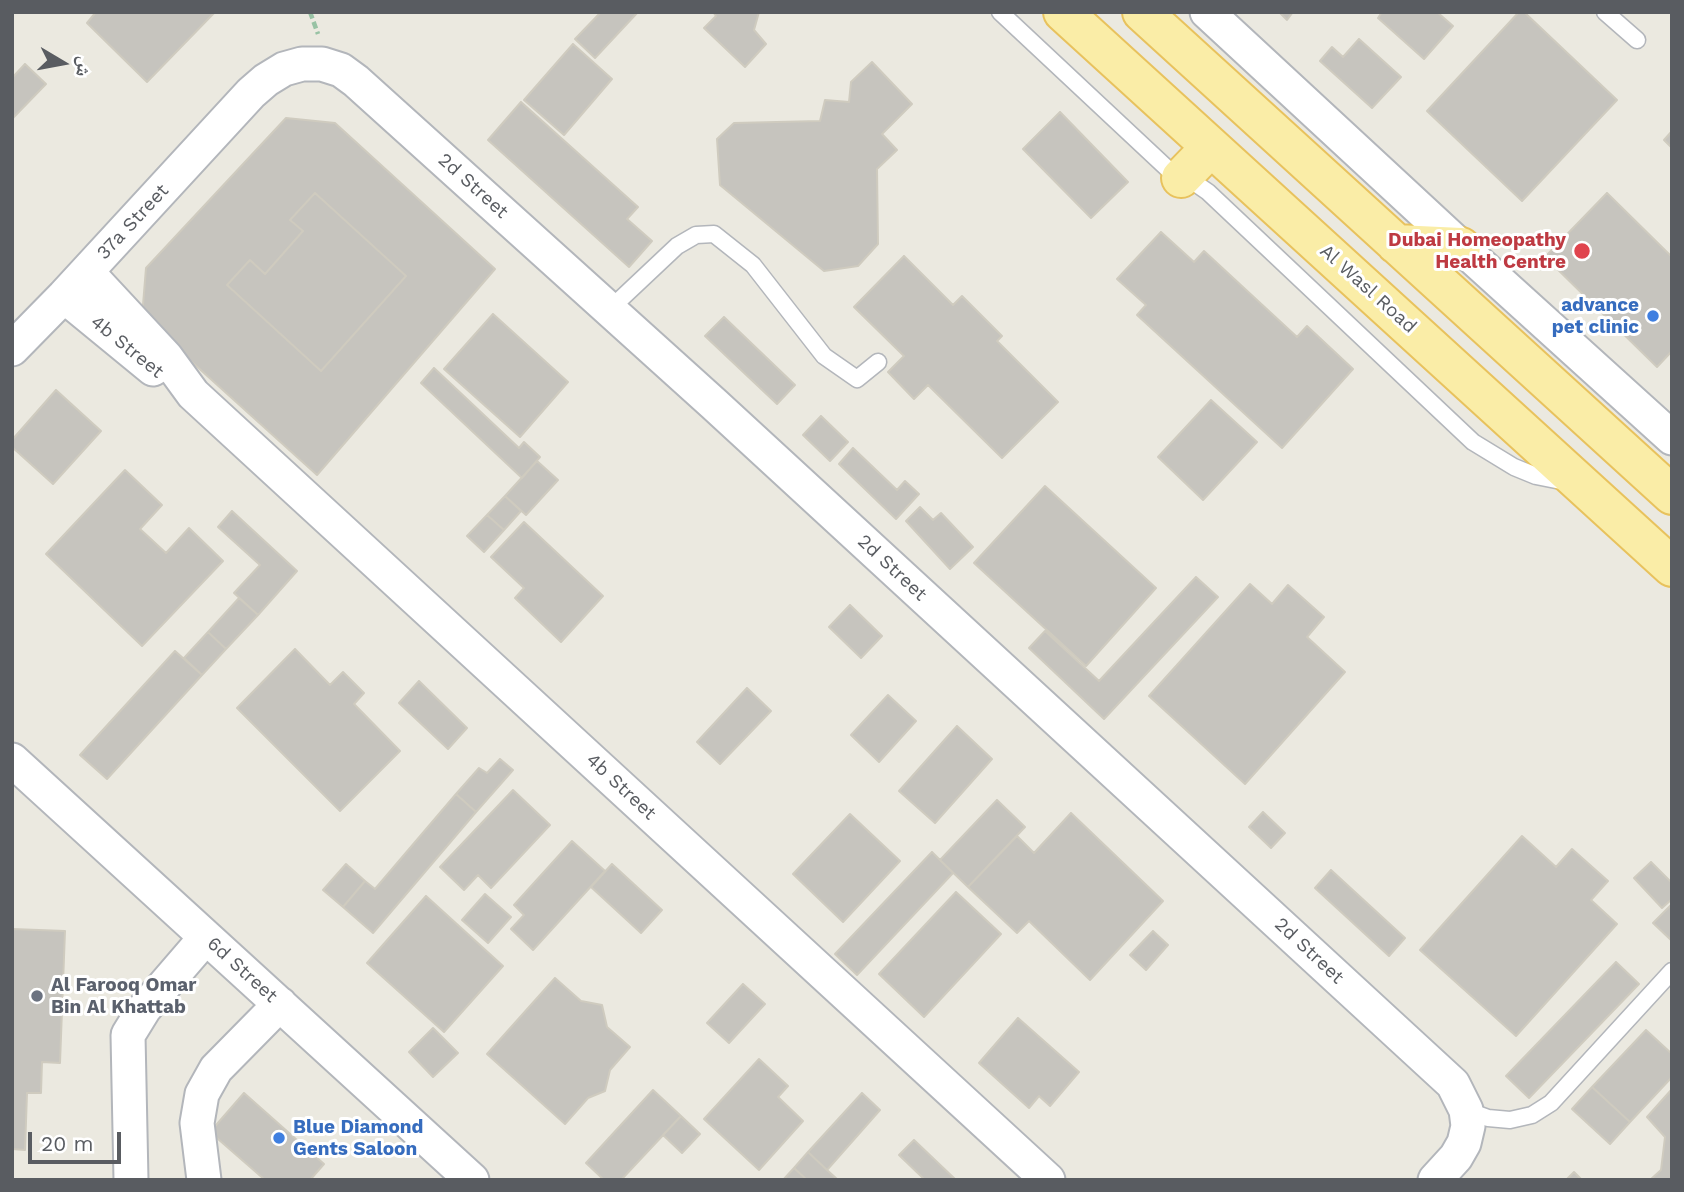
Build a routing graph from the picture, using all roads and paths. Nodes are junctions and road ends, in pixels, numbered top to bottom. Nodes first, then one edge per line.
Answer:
1 (1000, 12) edge
2 (1063, 12) edge
3 (1142, 12) edge
4 (1207, 12) edge
5 (1605, 12) edge
6 (1625, 18) edge
7 (1637, 40) dead end
8 (251, 93) joint
9 (1211, 147) junction
10 (1181, 178) junction
11 (1395, 244) junction
12 (1461, 247) junction
13 (86, 272) junction
14 (64, 296) junction
15 (609, 310) junction
16 (12, 349) edge
17 (878, 362) dead end
18 (193, 394) junction
19 (1672, 438) edge
20 (1582, 483) junction
21 (1672, 495) edge
22 (1672, 567) edge
23 (12, 760) edge
24 (206, 937) junction
25 (1672, 971) edge
26 (280, 1004) junction
27 (1466, 1110) junction
28 (1445, 1168) edge
29 (131, 1180) edge
30 (204, 1180) edge
31 (472, 1180) edge
32 (1048, 1180) edge

1 - 10 lane
2 - 9 main road, Al Wasl Road
3 - 11 main road
4 - 12 street
5 - 6 lane
6 - 7 lane
8 - 13 street, 37a Street
8 - 15 street, 2d Street
9 - 10 main road
9 - 20 main road, Al Wasl Road
10 - 20 lane
11 - 12 main road
11 - 21 main road
12 - 19 street
13 - 14 street, 37a Street
13 - 18 street, 4b Street
14 - 16 street, 37a Street
14 - 18 street, 4b Street
15 - 17 lane
15 - 27 street, 2d Street
18 - 32 street, 4b Street
20 - 22 main road, Al Wasl Road
23 - 24 street, 6d Street
24 - 26 street, 6d Street
24 - 29 street
25 - 27 lane
26 - 30 street
26 - 31 street, 6d Street
27 - 28 street

